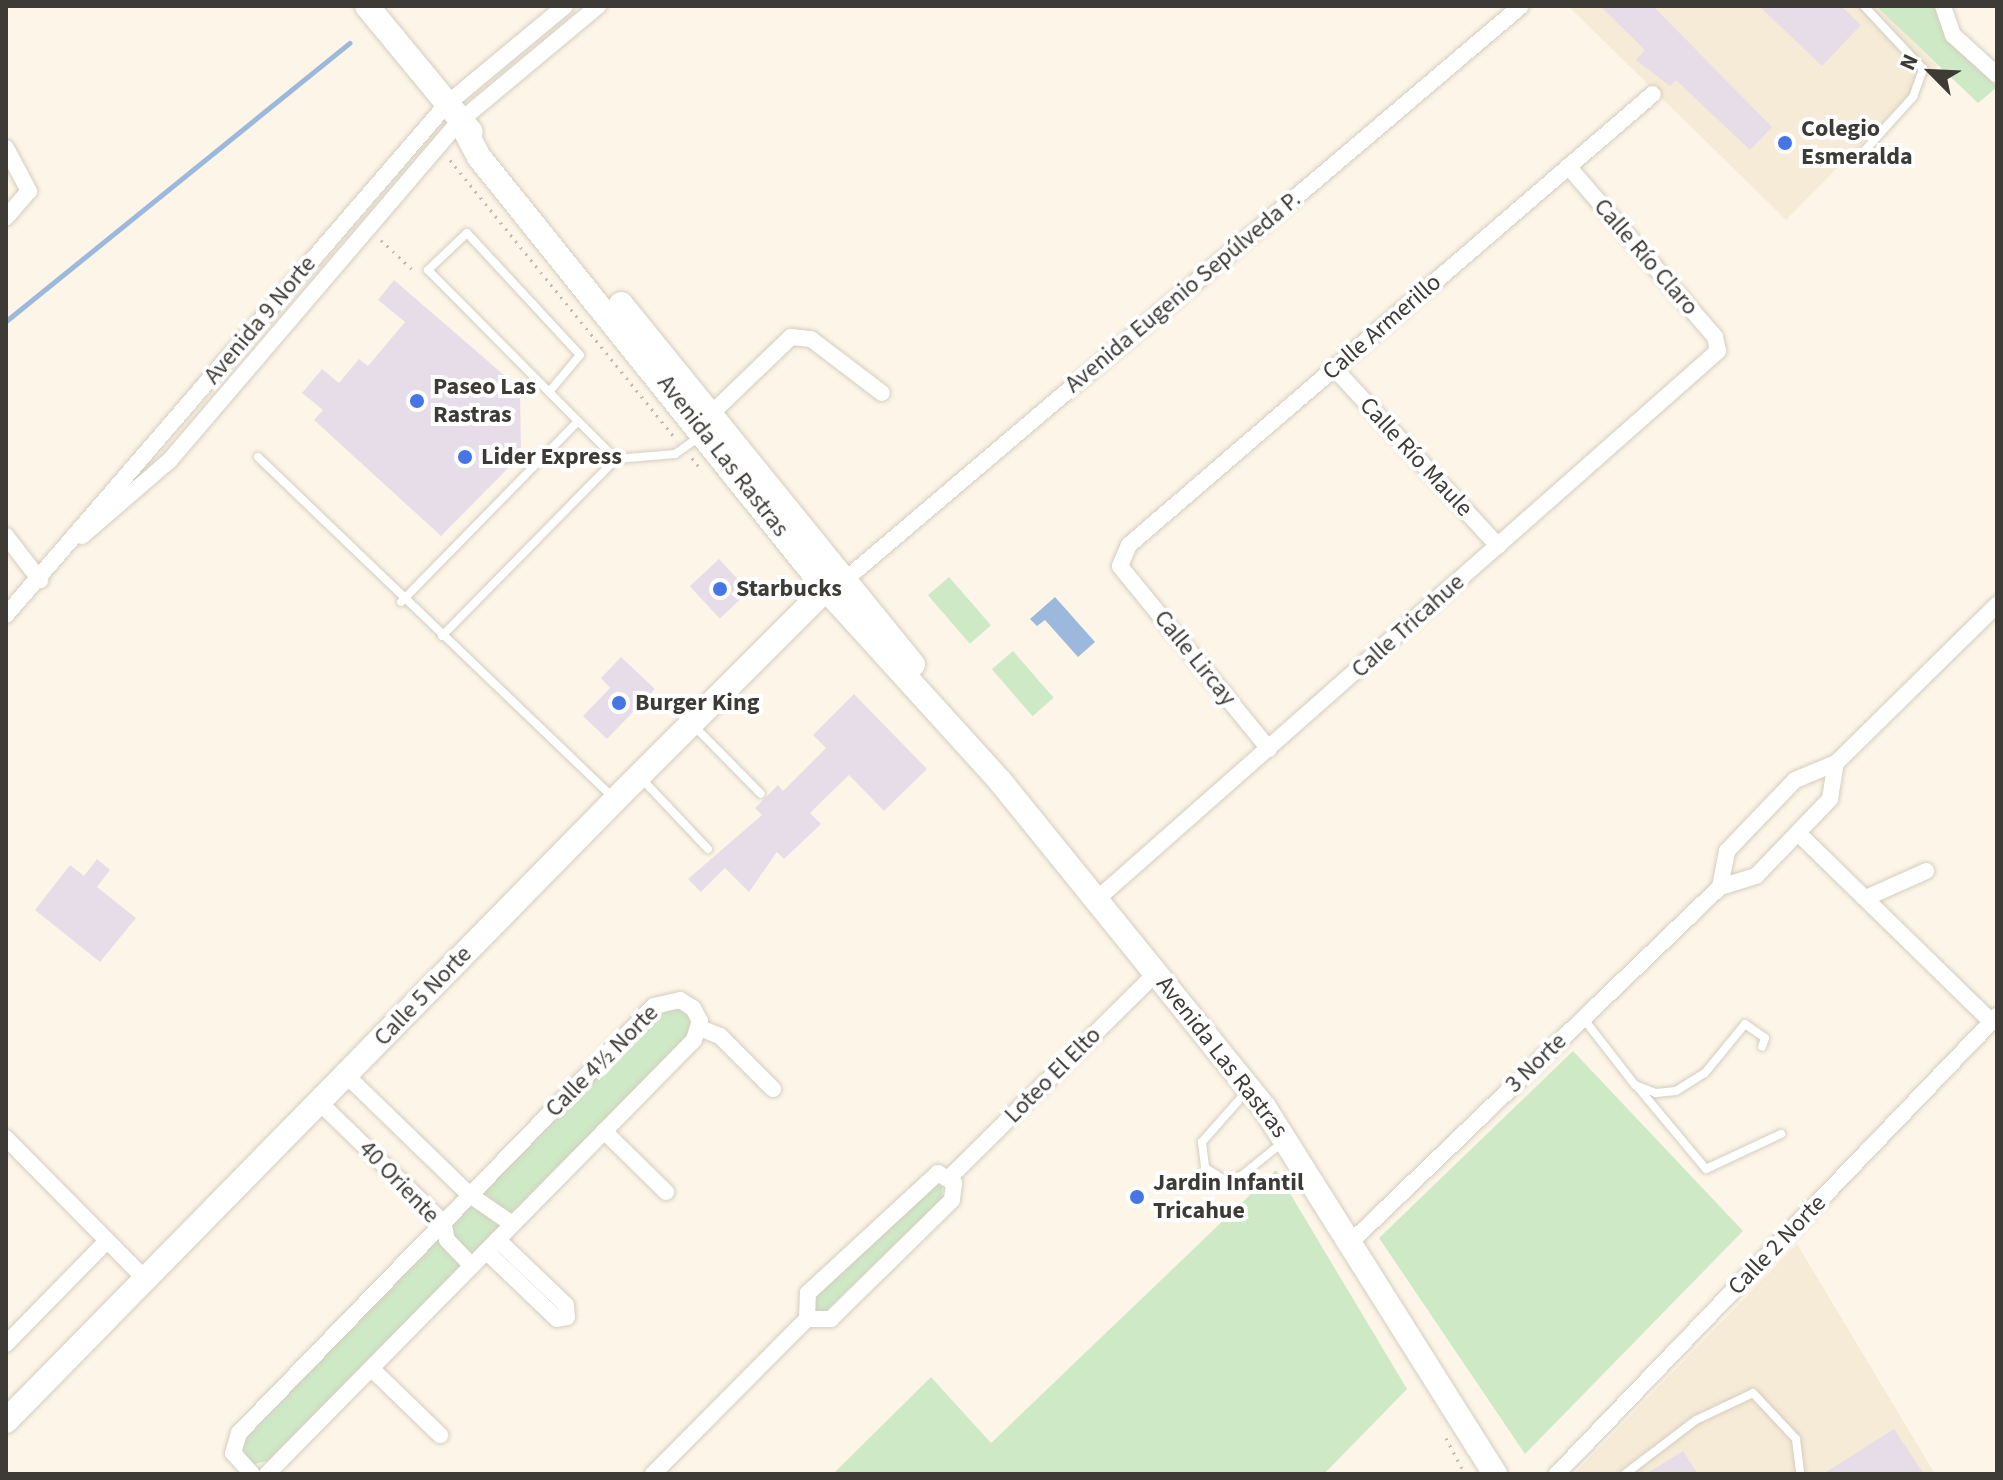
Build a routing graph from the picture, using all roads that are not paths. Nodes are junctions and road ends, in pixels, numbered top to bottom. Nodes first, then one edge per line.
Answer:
1 (367, 6) edge
2 (565, 6) edge
3 (598, 6) edge
4 (1521, 6) edge
5 (1864, 6) edge
6 (1943, 6) edge
7 (538, 28) junction
8 (552, 44) junction
9 (1997, 75) edge
10 (1653, 94) dead end
11 (453, 112) junction
12 (6, 148) edge
13 (1857, 159) dead end
14 (1568, 166) junction
15 (351, 211) junction
16 (6, 217) edge
17 (368, 226) junction
18 (268, 311) junction
19 (285, 324) junction
20 (1718, 351) joint
21 (1334, 368) junction
22 (549, 392) junction
23 (882, 393) dead end
24 (188, 406) junction
25 (206, 419) junction
26 (578, 421) junction
27 (710, 422) junction
28 (258, 457) dead end
29 (616, 459) junction
30 (6, 536) edge
31 (77, 539) junction
32 (1498, 546) junction
33 (1120, 566) joint
34 (40, 580) junction
35 (836, 584) junction
36 (401, 602) junction
37 (1997, 605) edge
38 (6, 615) edge
39 (442, 636) junction
40 (693, 724) junction
41 (1269, 749) junction
42 (1836, 763) junction
43 (639, 776) junction
44 (761, 794) dead end
45 (615, 800) junction
46 (1798, 833) junction
47 (708, 849) dead end
48 (1926, 871) dead end
49 (1720, 887) junction
50 (1866, 898) junction
51 (1096, 900) junction
52 (1156, 973) junction
53 (1583, 1018) junction
54 (1994, 1019) edge
55 (700, 1028) junction
56 (1762, 1047) dead end
57 (346, 1075) junction
58 (1635, 1085) junction
59 (773, 1089) dead end
60 (1249, 1089) junction
61 (319, 1102) junction
62 (604, 1131) junction
63 (1781, 1134) dead end
64 (6, 1138) edge
65 (1287, 1139) junction
66 (950, 1177) junction
67 (666, 1192) dead end
68 (470, 1195) junction
69 (443, 1222) junction
70 (512, 1224) junction
71 (1353, 1240) junction
72 (107, 1241) junction
73 (492, 1245) junction
74 (472, 1266) junction
75 (145, 1279) junction
76 (807, 1319) junction
77 (6, 1344) edge
78 (372, 1369) junction
79 (6, 1421) edge
80 (440, 1435) dead end
81 (252, 1474) edge
82 (267, 1474) edge
83 (653, 1474) edge
84 (1495, 1474) edge
85 (1557, 1474) edge
86 (1625, 1474) edge
87 (1800, 1474) edge

1 - 11 street, Avenida Las Rastras
2 - 7 street
3 - 8 street
4 - 35 street, Avenida Eugenio Sepúlveda P.
5 - 13 lane
6 - 9 street
7 - 8 street
7 - 11 street
8 - 11 street
10 - 14 street, Calle Armerillo
11 - 15 street, Avenida 9 Norte
11 - 17 street, Avenida 9 Norte
11 - 27 street, Avenida Las Rastras
12 - 16 street
14 - 20 street, Calle Río Claro
14 - 21 street, Calle Armerillo
15 - 17 street
15 - 18 street, Avenida 9 Norte
17 - 19 street, Avenida 9 Norte
18 - 19 street
18 - 24 street, Avenida 9 Norte
19 - 25 street, Avenida 9 Norte
20 - 32 street, Calle Tricahue
21 - 32 street, Calle Río Maule
21 - 33 street, Calle Armerillo
22 - 22 lane
22 - 26 lane
23 - 27 street
24 - 25 street
24 - 31 street, Avenida 9 Norte
25 - 31 street, Avenida 9 Norte
26 - 29 lane
26 - 36 lane
27 - 29 lane
27 - 35 street, Avenida Las Rastras
28 - 36 lane
29 - 39 lane
30 - 34 street
31 - 34 street, Avenida 9 Norte
32 - 41 street, Calle Tricahue
33 - 41 street, Calle Lircay
34 - 38 street, Avenida 9 Norte
35 - 40 street, Calle 5 Norte
35 - 51 street, Avenida Las Rastras
36 - 39 lane
37 - 42 street
39 - 45 lane
40 - 43 street, Calle 5 Norte
40 - 44 lane
41 - 51 street, Calle Tricahue
42 - 46 street, 3 Norte
42 - 49 street
43 - 45 street, Calle 5 Norte
43 - 47 lane
45 - 57 street, Calle 5 Norte
46 - 49 street, 3 Norte
46 - 50 street
48 - 50 street
49 - 53 street, 3 Norte
50 - 54 street
51 - 52 street, Avenida Las Rastras
52 - 60 street, Avenida Las Rastras
52 - 66 street, Loteo El Elto
53 - 58 lane
53 - 71 street, 3 Norte
54 - 85 street, Calle 2 Norte
55 - 59 street
55 - 62 street, Calle 4½ Norte
55 - 68 street, Calle 4½ Norte
56 - 58 lane
57 - 61 street, Calle 5 Norte
57 - 68 street, 40 Oriente
58 - 63 lane
60 - 65 street, Avenida Las Rastras
60 - 65 lane
61 - 69 street, 40 Oriente
61 - 75 street, Calle 5 Norte
62 - 67 street
62 - 70 street, Calle 4½ Norte
64 - 72 street
65 - 71 street, Avenida Las Rastras
66 - 76 street, Loteo El Elto
66 - 76 street, Loteo El Elto
68 - 69 street, Calle 4½ Norte
68 - 70 street, 40 Oriente
69 - 74 street, 40 Oriente
69 - 81 street, Calle 4½ Norte
70 - 73 street, Calle 4½ Norte
71 - 84 street, Avenida Las Rastras
72 - 75 street
72 - 77 street
73 - 73 street
73 - 74 street, Calle 4½ Norte
74 - 78 street, Calle 4½ Norte
75 - 79 street, Calle 5 Norte
76 - 83 street, Loteo El Elto
78 - 80 street
78 - 82 street, Calle 4½ Norte
86 - 87 lane

